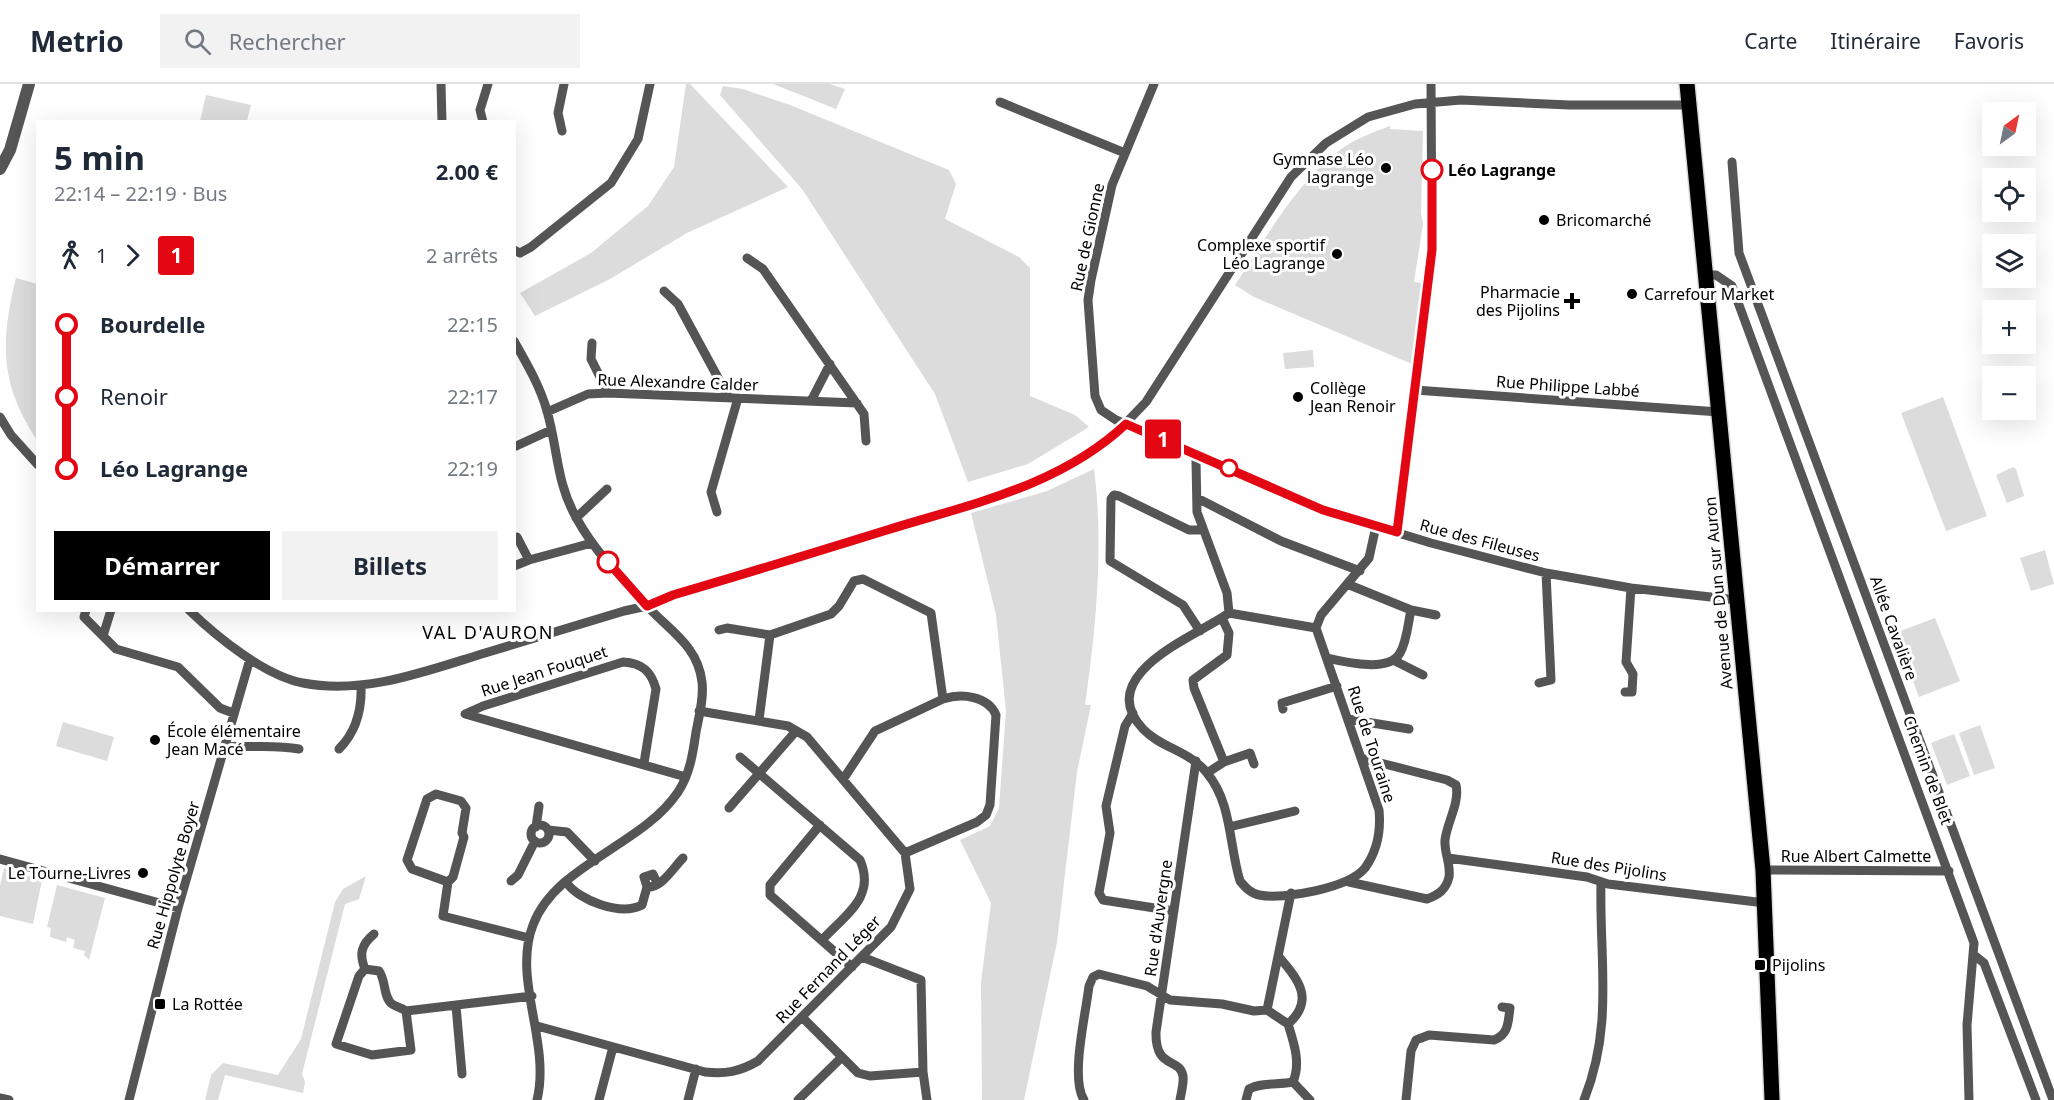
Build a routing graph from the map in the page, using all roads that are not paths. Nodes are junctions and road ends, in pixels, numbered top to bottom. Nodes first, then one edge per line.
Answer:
1 (29, 84) edge
2 (441, 84) edge
3 (488, 84) edge
4 (564, 84) edge
5 (650, 84) edge
6 (1154, 84) edge
7 (1431, 84) edge
8 (1687, 84) edge
9 (1000, 102) dead end
10 (1432, 103) junction
11 (1689, 105) junction
12 (442, 120) edge
13 (482, 120) edge
14 (562, 131) dead end
15 (1125, 153) junction
16 (1732, 162) dead end
17 (0, 169) edge
18 (516, 251) edge
19 (747, 258) dead end
20 (1706, 275) junction
21 (664, 291) dead end
22 (592, 343) dead end
23 (516, 345) edge
24 (830, 364) junction
25 (1415, 390) junction
26 (608, 393) junction
27 (734, 398) junction
28 (811, 401) junction
29 (857, 403) junction
30 (547, 412) junction
31 (1719, 412) junction
32 (0, 417) edge
33 (1126, 424) junction
34 (551, 430) junction
35 (867, 441) dead end
36 (516, 446) edge
37 (1198, 454) junction
38 (36, 463) edge
39 (607, 489) dead end
40 (1197, 498) junction
41 (717, 512) dead end
42 (576, 518) junction
43 (1376, 526) junction
44 (1203, 530) junction
45 (1397, 532) junction
46 (516, 537) edge
47 (592, 543) junction
48 (529, 560) junction
49 (516, 565) edge
50 (1360, 571) junction
51 (1546, 573) junction
52 (1347, 584) junction
53 (1631, 588) junction
54 (1737, 600) junction
55 (647, 606) junction
56 (1412, 610) junction
57 (85, 612) edge
58 (110, 612) edge
59 (191, 612) edge
60 (1226, 615) junction
61 (1436, 615) dead end
62 (1316, 628) junction
63 (719, 630) dead end
64 (1200, 631) junction
65 (770, 634) junction
66 (103, 636) junction
67 (1327, 658) junction
68 (250, 659) junction
69 (1393, 660) junction
70 (1424, 675) dead end
71 (1539, 682) dead end
72 (361, 685) junction
73 (1337, 686) junction
74 (1625, 692) dead end
75 (943, 699) junction
76 (1283, 709) dead end
77 (699, 711) junction
78 (232, 713) junction
79 (1133, 713) junction
80 (1348, 719) junction
81 (759, 720) junction
82 (1409, 729) dead end
83 (796, 731) junction
84 (224, 746) junction
85 (299, 749) dead end
86 (339, 749) dead end
87 (740, 757) dead end
88 (1361, 758) junction
89 (1196, 760) junction
90 (1224, 762) junction
91 (644, 764) junction
92 (1254, 764) dead end
93 (759, 772) junction
94 (1207, 773) junction
95 (686, 777) junction
96 (843, 778) junction
97 (539, 806) dead end
98 (729, 808) dead end
99 (1295, 811) dead end
100 (820, 825) junction
101 (536, 827) junction
102 (1229, 827) junction
103 (548, 830) junction
104 (535, 841) junction
105 (1957, 841) junction
106 (1940, 847) junction
107 (905, 853) junction
108 (683, 858) dead end
109 (1449, 858) junction
110 (0, 859) edge
111 (595, 861) junction
112 (1763, 870) junction
113 (1949, 871) junction
114 (511, 881) dead end
115 (448, 882) junction
116 (566, 882) junction
117 (1349, 882) junction
118 (1601, 882) junction
119 (1291, 893) junction
120 (1765, 903) junction
121 (178, 908) junction
122 (1174, 911) junction
123 (374, 934) dead end
124 (529, 938) junction
125 (822, 939) junction
126 (1974, 955) junction
127 (862, 957) junction
128 (1279, 957) junction
129 (852, 967) junction
130 (365, 969) junction
131 (1160, 993) junction
132 (532, 996) junction
133 (456, 1006) junction
134 (1502, 1007) dead end
135 (1267, 1010) junction
136 (406, 1011) junction
137 (802, 1017) junction
138 (1288, 1023) junction
139 (537, 1026) junction
140 (613, 1047) junction
141 (842, 1057) junction
142 (696, 1069) junction
143 (923, 1072) junction
144 (462, 1074) dead end
145 (1293, 1082) junction
146 (0, 1098) edge
147 (9, 1100) edge
148 (129, 1100) edge
149 (537, 1100) edge
150 (599, 1100) edge
151 (688, 1100) edge
152 (798, 1100) edge
153 (927, 1100) edge
154 (1084, 1100) edge
155 (1180, 1100) edge
156 (1246, 1100) edge
157 (1310, 1100) edge
158 (1406, 1100) edge
159 (1584, 1100) edge
160 (1772, 1100) edge
161 (1969, 1100) edge
162 (2036, 1100) edge
163 (2053, 1100) edge

1 - 17 street
2 - 12 street
3 - 13 street
4 - 14 street
5 - 18 street
6 - 15 street, Rue de Gionne
7 - 10 street
8 - 11 main road, Avenue de Dun sur Auron
9 - 15 street
10 - 11 street
10 - 25 street
10 - 33 street
11 - 20 main road, Avenue de Dun sur Auron
15 - 33 street, Rue de Gionne
16 - 105 street, Allée Cavalière
19 - 24 street
20 - 31 main road, Avenue de Dun sur Auron
20 - 106 street, Chemin de Blet
21 - 27 street
22 - 26 street
23 - 30 street
24 - 28 street
24 - 29 street
25 - 31 street, Rue Philippe Labbé
25 - 45 street
26 - 27 street, Rue Alexandre Calder
26 - 30 street, Rue Alexandre Calder
27 - 28 street, Rue Alexandre Calder
27 - 41 street
28 - 29 street, Rue Alexandre Calder
29 - 35 street
30 - 34 street
31 - 54 main road, Avenue de Dun sur Auron
32 - 38 street
33 - 37 street, Rue des Fileuses
33 - 55 street
34 - 36 street
34 - 42 street
37 - 40 street
37 - 43 street, Rue des Fileuses
39 - 42 street
40 - 44 street
40 - 50 street
42 - 47 street
43 - 45 street, Rue des Fileuses
43 - 50 street
44 - 60 street
44 - 64 street
45 - 51 street, Rue des Fileuses
46 - 48 street
47 - 48 street
47 - 55 street
48 - 49 street
50 - 52 street
51 - 53 street, Rue des Fileuses
51 - 71 street
52 - 56 street
52 - 62 street
53 - 54 street, Rue des Fileuses
53 - 74 street
54 - 112 main road, Avenue de Dun sur Auron
55 - 72 street
55 - 77 street
56 - 61 street
56 - 69 street
57 - 66 street
58 - 66 street
59 - 68 street
60 - 62 street
60 - 64 street
60 - 90 street
62 - 67 street, Rue de Touraine
63 - 65 street
64 - 79 street
65 - 75 street
65 - 81 street
66 - 78 street
67 - 69 street
67 - 73 street, Rue de Touraine
68 - 72 street
68 - 78 street, Rue Hippolyte Boyer
69 - 70 street
72 - 86 street
73 - 76 street
73 - 80 street, Rue de Touraine
75 - 96 street
75 - 107 street
77 - 81 street
77 - 95 street
78 - 84 street, Rue Hippolyte Boyer
79 - 89 street
79 - 122 street
80 - 82 street
80 - 88 street, Rue de Touraine
81 - 83 street
83 - 93 street
83 - 96 street
84 - 85 street
84 - 121 street, Rue Hippolyte Boyer
87 - 93 street
88 - 109 street
88 - 117 street, Rue de Touraine
89 - 94 street
89 - 122 street, Rue d'Auvergne
90 - 92 street
90 - 94 street
91 - 91 street, Rue Jean Fouquet
91 - 95 street, Rue Jean Fouquet
93 - 98 street
93 - 100 street
94 - 102 street
95 - 111 street
96 - 107 street
97 - 101 street
99 - 102 street
100 - 125 street
100 - 125 street
101 - 103 street
101 - 104 street
102 - 119 street
103 - 104 street
103 - 111 street
104 - 114 street
105 - 106 street
105 - 163 street, Allée Cavalière
106 - 113 street, Chemin de Blet
107 - 127 street, Rue Fernand Léger
108 - 116 street
109 - 117 street
109 - 118 street, Rue des Pijolins
110 - 121 street
111 - 116 street
112 - 113 street, Rue Albert Calmette
112 - 120 main road, Avenue de Dun sur Auron
113 - 126 street, Chemin de Blet
115 - 115 street
115 - 124 street
116 - 124 street
117 - 119 street
118 - 120 street, Rue des Pijolins
118 - 159 street
119 - 128 street
120 - 160 main road, Avenue de Dun sur Auron
121 - 148 street, Rue Hippolyte Boyer
122 - 131 street, Rue d'Auvergne
123 - 130 street
124 - 132 street
125 - 129 street
126 - 161 street, Chemin de Blet
126 - 162 street
127 - 129 street, Rue Fernand Léger
127 - 143 street
128 - 135 street
128 - 138 street
129 - 137 street, Rue Fernand Léger
130 - 136 street
130 - 136 street
131 - 135 street
131 - 154 street, Rue d'Auvergne
131 - 155 street
132 - 133 street
132 - 139 street
133 - 136 street
133 - 144 street
134 - 158 street
135 - 138 street
137 - 141 street
137 - 142 street, Rue Fernand Léger
138 - 145 street
139 - 140 street, Rue Fernand Léger
139 - 149 street
140 - 142 street, Rue Fernand Léger
140 - 150 street
141 - 143 street
141 - 152 street
142 - 151 street
143 - 153 street
145 - 156 street
145 - 157 street
146 - 147 street

